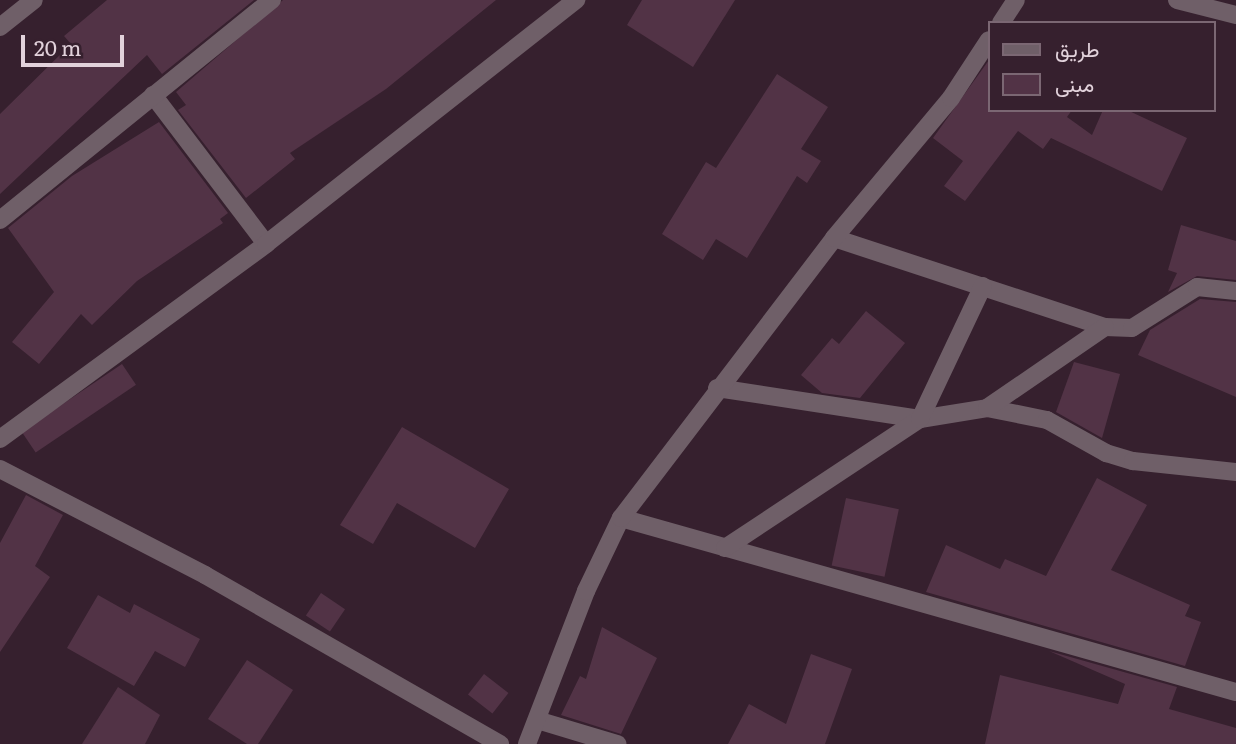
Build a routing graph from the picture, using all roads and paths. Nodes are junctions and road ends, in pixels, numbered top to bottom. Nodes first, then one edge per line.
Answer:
1 (34, 0) edge
2 (272, 0) edge
3 (576, 0) edge
4 (1016, 0) edge
5 (1177, 0) edge
6 (1236, 15) edge
7 (1002, 21) edge
8 (0, 27) edge
9 (988, 42) edge
10 (153, 95) junction
11 (0, 220) edge
12 (834, 238) junction
13 (266, 244) junction
14 (982, 286) junction
15 (1236, 291) edge
16 (1105, 327) junction
17 (717, 388) junction
18 (987, 408) junction
19 (920, 419) junction
20 (0, 439) edge
21 (0, 469) edge
22 (1236, 472) edge
23 (621, 518) junction
24 (725, 548) junction
25 (1236, 692) edge
26 (537, 720) junction
27 (500, 744) edge
28 (527, 744) edge
29 (617, 744) edge

1 - 8 street
2 - 10 street
3 - 13 street
4 - 7 street
5 - 6 street
9 - 12 street
10 - 11 street
10 - 13 street
12 - 14 street
12 - 17 street
13 - 20 street
14 - 16 street
14 - 19 street
15 - 16 street
16 - 18 street
17 - 19 street
17 - 23 street
18 - 19 street
18 - 22 street
19 - 24 street
21 - 27 street
23 - 24 street
23 - 26 street
24 - 25 street
26 - 28 street
26 - 29 street

